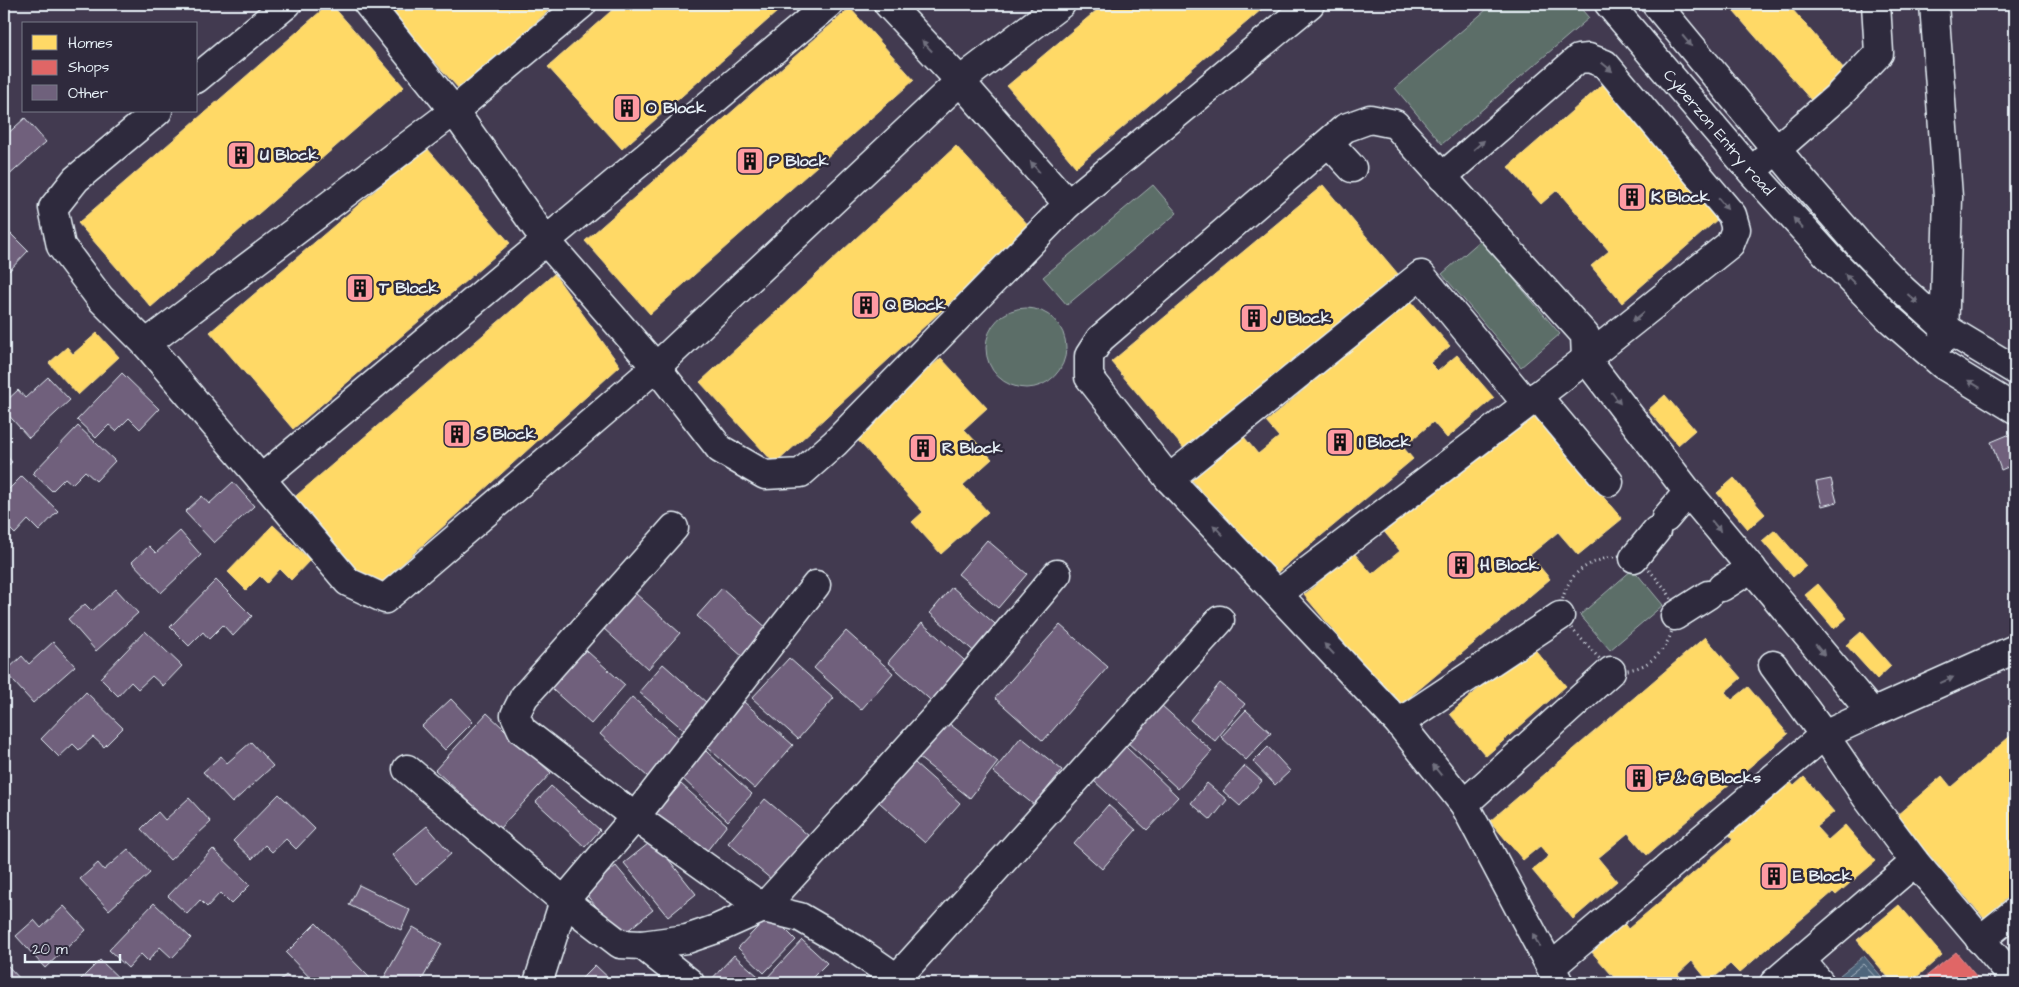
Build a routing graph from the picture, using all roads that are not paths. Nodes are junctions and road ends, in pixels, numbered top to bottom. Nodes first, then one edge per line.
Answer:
1 (287, 4) edge
2 (368, 4) edge
3 (582, 4) edge
4 (828, 4) edge
5 (888, 4) edge
6 (1061, 4) edge
7 (1310, 4) edge
8 (1608, 4) edge
9 (1656, 4) edge
10 (1876, 4) edge
11 (1934, 4) edge
12 (198, 77) edge
13 (960, 81) junction
14 (454, 111) junction
15 (157, 112) edge
16 (1329, 143) junction
17 (1776, 149) junction
18 (1352, 168) dead end
19 (1751, 171) junction
20 (1442, 177) junction
21 (1068, 204) junction
22 (546, 242) junction
23 (1945, 328) junction
24 (146, 344) junction
25 (1586, 359) junction
26 (1943, 365) junction
27 (656, 367) junction
28 (2015, 370) edge
29 (1532, 400) junction
30 (2015, 409) edge
31 (261, 479) junction
32 (1169, 479) junction
33 (1609, 482) dead end
34 (1688, 492) junction
35 (674, 528) dead end
36 (1634, 558) road end
37 (1752, 568) junction
38 (1057, 574) dead end
39 (816, 585) dead end
40 (1278, 594) junction
41 (1560, 616) road end
42 (1675, 616) road end
43 (1220, 620) dead end
44 (2015, 649) edge
45 (1773, 665) dead end
46 (1611, 671) road end
47 (1872, 713) junction
48 (1399, 723) junction
49 (1824, 735) junction
50 (407, 769) dead end
51 (1464, 804) junction
52 (635, 817) junction
53 (1915, 862) junction
54 (564, 901) junction
55 (762, 908) junction
56 (2015, 912) edge
57 (1980, 940) junction
58 (642, 945) junction
59 (1801, 960) junction
60 (1555, 975) edge
61 (2015, 980) edge
62 (682, 981) edge
63 (901, 981) edge
64 (538, 983) edge
65 (1774, 983) edge
66 (1820, 983) edge

1 - 12 street
2 - 14 street
3 - 14 street
4 - 22 street
13 -> 5 street
6 - 13 street
7 - 21 street
8 - 19 street, Cyberzon Entry road
9 -> 17 street
10 - 17 street
11 - 23 street
21 -> 13 street
13 - 27 street
14 - 22 street
14 - 24 street
15 - 24 street
16 - 18 street
16 - 20 street
16 - 32 street
17 - 19 street
17 -> 23 street
26 -> 19 street, Cyberzon Entry road
20 - 25 street
20 -> 25 street
21 - 27 street
22 - 27 street
22 - 31 street
23 - 26 street
23 - 28 street
24 - 31 street
25 - 29 street
25 -> 34 street
30 -> 26 street, Cyberzon Entry road
27 - 31 street
29 - 32 street
29 - 33 street
29 - 40 street
40 -> 32 street
34 - 36 street
34 -> 37 street
35 - 52 street
37 - 42 street
37 -> 47 street
38 - 55 street
39 - 52 street
48 -> 40 street
41 - 48 street
43 - 63 street
47 -> 44 street
45 - 49 street
46 - 51 street
47 - 49 street
51 -> 48 street
49 - 53 street
49 - 60 street
50 - 54 street
60 -> 51 street
52 - 54 street
52 - 55 street
53 - 57 street
53 - 59 street
54 - 58 street
54 - 64 street
55 - 58 street
55 - 63 street
56 - 57 street
57 - 61 street
58 - 62 street
59 - 65 street
59 - 66 street

